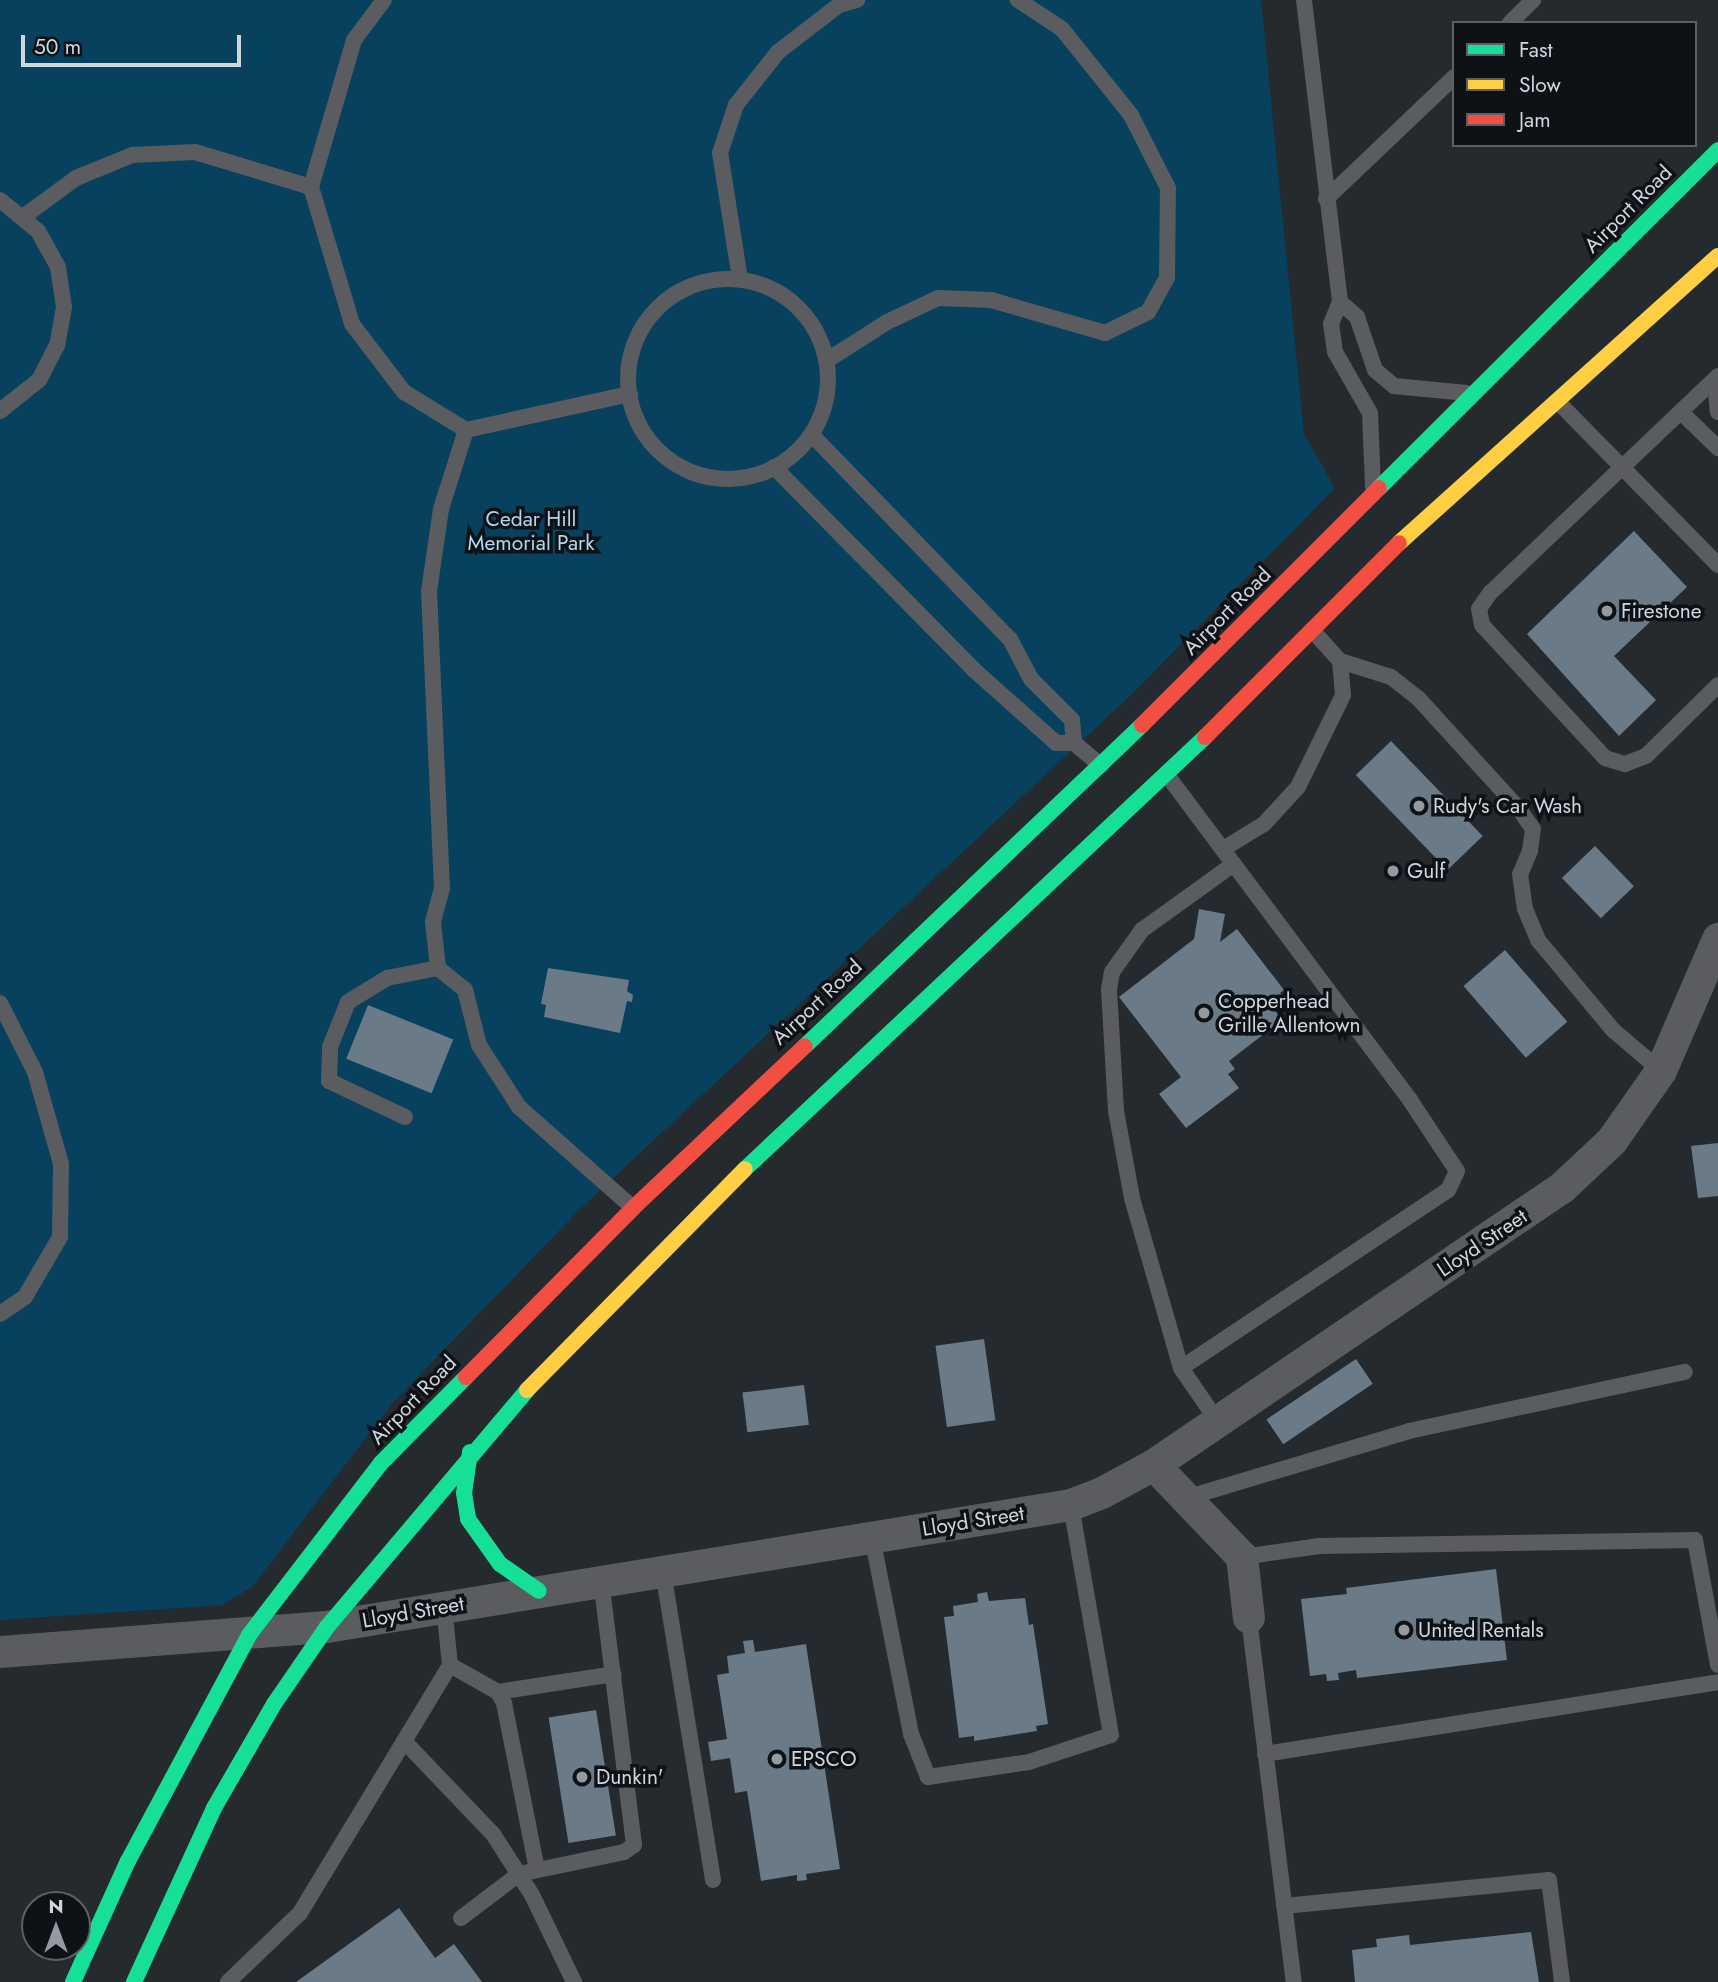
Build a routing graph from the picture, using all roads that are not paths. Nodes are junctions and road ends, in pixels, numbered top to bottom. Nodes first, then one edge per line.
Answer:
1 (384, 0) edge
2 (857, 0) edge
3 (1304, 0) edge
4 (1533, 0) edge
5 (1025, 2) edge
6 (1512, 21) edge
7 (1452, 79) edge
8 (1718, 149) edge
9 (311, 187) junction
10 (1326, 199) junction
11 (0, 201) edge
12 (23, 217) junction
13 (1718, 256) edge
14 (740, 279) junction
15 (1340, 302) junction
16 (826, 360) junction
17 (1716, 378) edge
18 (1473, 393) junction
19 (630, 394) junction
20 (1557, 401) junction
21 (0, 411) edge
22 (1718, 411) edge
23 (1681, 412) junction
24 (466, 430) junction
25 (812, 435) junction
26 (1718, 448) edge
27 (774, 467) junction
28 (1622, 468) junction
29 (1374, 493) junction
30 (1718, 545) edge
31 (1712, 561) edge
32 (1312, 630) junction
33 (1340, 661) junction
34 (1031, 679) junction
35 (1718, 685) edge
36 (1010, 698) junction
37 (1074, 743) junction
38 (1101, 766) junction
39 (1167, 775) junction
40 (1223, 849) junction
41 (1234, 864) junction
42 (1718, 939) edge
43 (438, 968) junction
44 (1709, 981) edge
45 (0, 1003) edge
46 (1661, 1071) junction
47 (405, 1117) dead end
48 (633, 1208) junction
49 (0, 1314) edge
50 (1181, 1368) junction
51 (1685, 1372) dead end
52 (1218, 1422) junction
53 (470, 1452) junction
54 (1154, 1465) junction
55 (1186, 1498) junction
56 (1071, 1505) junction
57 (872, 1537) junction
58 (1242, 1557) junction
59 (663, 1571) junction
60 (601, 1581) junction
61 (539, 1591) junction
62 (444, 1606) junction
63 (1249, 1618) joint
64 (327, 1627) junction
65 (249, 1635) junction
66 (0, 1652) edge
67 (450, 1665) junction
68 (1718, 1665) edge
69 (614, 1674) junction
70 (1718, 1682) edge
71 (498, 1692) junction
72 (404, 1741) junction
73 (1265, 1754) junction
74 (537, 1870) junction
75 (519, 1874) junction
76 (713, 1880) dead end
77 (1284, 1906) junction
78 (461, 1918) dead end
79 (73, 1982) edge
80 (134, 1982) edge
81 (228, 1982) edge
82 (574, 1982) edge
83 (1293, 1982) edge
84 (1562, 1982) edge

1 - 9 lane
2 - 14 lane
3 - 10 lane
4 - 6 lane
5 - 16 lane
7 - 10 lane
8 - 18 main road, Airport Road
9 - 12 lane
9 - 24 lane
10 - 15 lane
11 - 12 lane
12 - 21 lane
13 - 20 main road
14 - 16 lane
14 - 19 lane
15 - 18 lane
15 - 29 lane
16 - 25 lane
17 - 22 lane
17 - 23 lane
18 - 29 main road, Airport Road
19 - 24 lane
19 - 27 lane
20 - 28 lane
20 - 32 main road
23 - 26 lane
23 - 28 lane
24 - 43 lane
25 - 27 lane
25 - 34 lane
27 - 36 lane
28 - 31 lane
28 - 35 lane
29 - 38 main road, Airport Road
30 - 31 lane
32 - 33 lane
32 - 39 main road
33 - 40 lane
33 - 46 lane
34 - 36 lane
34 - 37 lane
36 - 37 lane
37 - 38 lane
38 - 48 main road, Airport Road
39 - 40 lane
39 - 53 main road
40 - 41 lane
41 - 50 lane
41 - 50 lane
42 - 44 street, Lloyd Street
43 - 47 lane
43 - 48 lane
44 - 46 street, Lloyd Street
45 - 49 lane
46 - 52 street, Lloyd Street
48 - 65 main road, Airport Road
50 - 52 lane
51 - 55 lane
52 - 54 street, Lloyd Street
53 - 61 main road
53 - 64 main road
54 - 55 street
54 - 56 street, Lloyd Street
55 - 58 street
56 - 57 street, Lloyd Street
56 - 57 lane
57 - 59 street, Lloyd Street
58 - 63 street
58 - 68 lane
59 - 60 street, Lloyd Street
59 - 76 lane
60 - 61 street, Lloyd Street
60 - 69 lane
61 - 62 street, Lloyd Street
62 - 64 street, Lloyd Street
62 - 67 lane
63 - 73 lane
64 - 65 street, Lloyd Street
64 - 80 main road
65 - 66 street, Lloyd Street
65 - 79 main road, Airport Road
67 - 71 lane
67 - 72 lane
69 - 71 lane
69 - 74 lane
70 - 73 lane
71 - 74 lane
72 - 75 lane
72 - 81 lane
73 - 77 lane
74 - 75 lane
75 - 78 lane
75 - 82 lane
77 - 83 lane
77 - 84 lane

